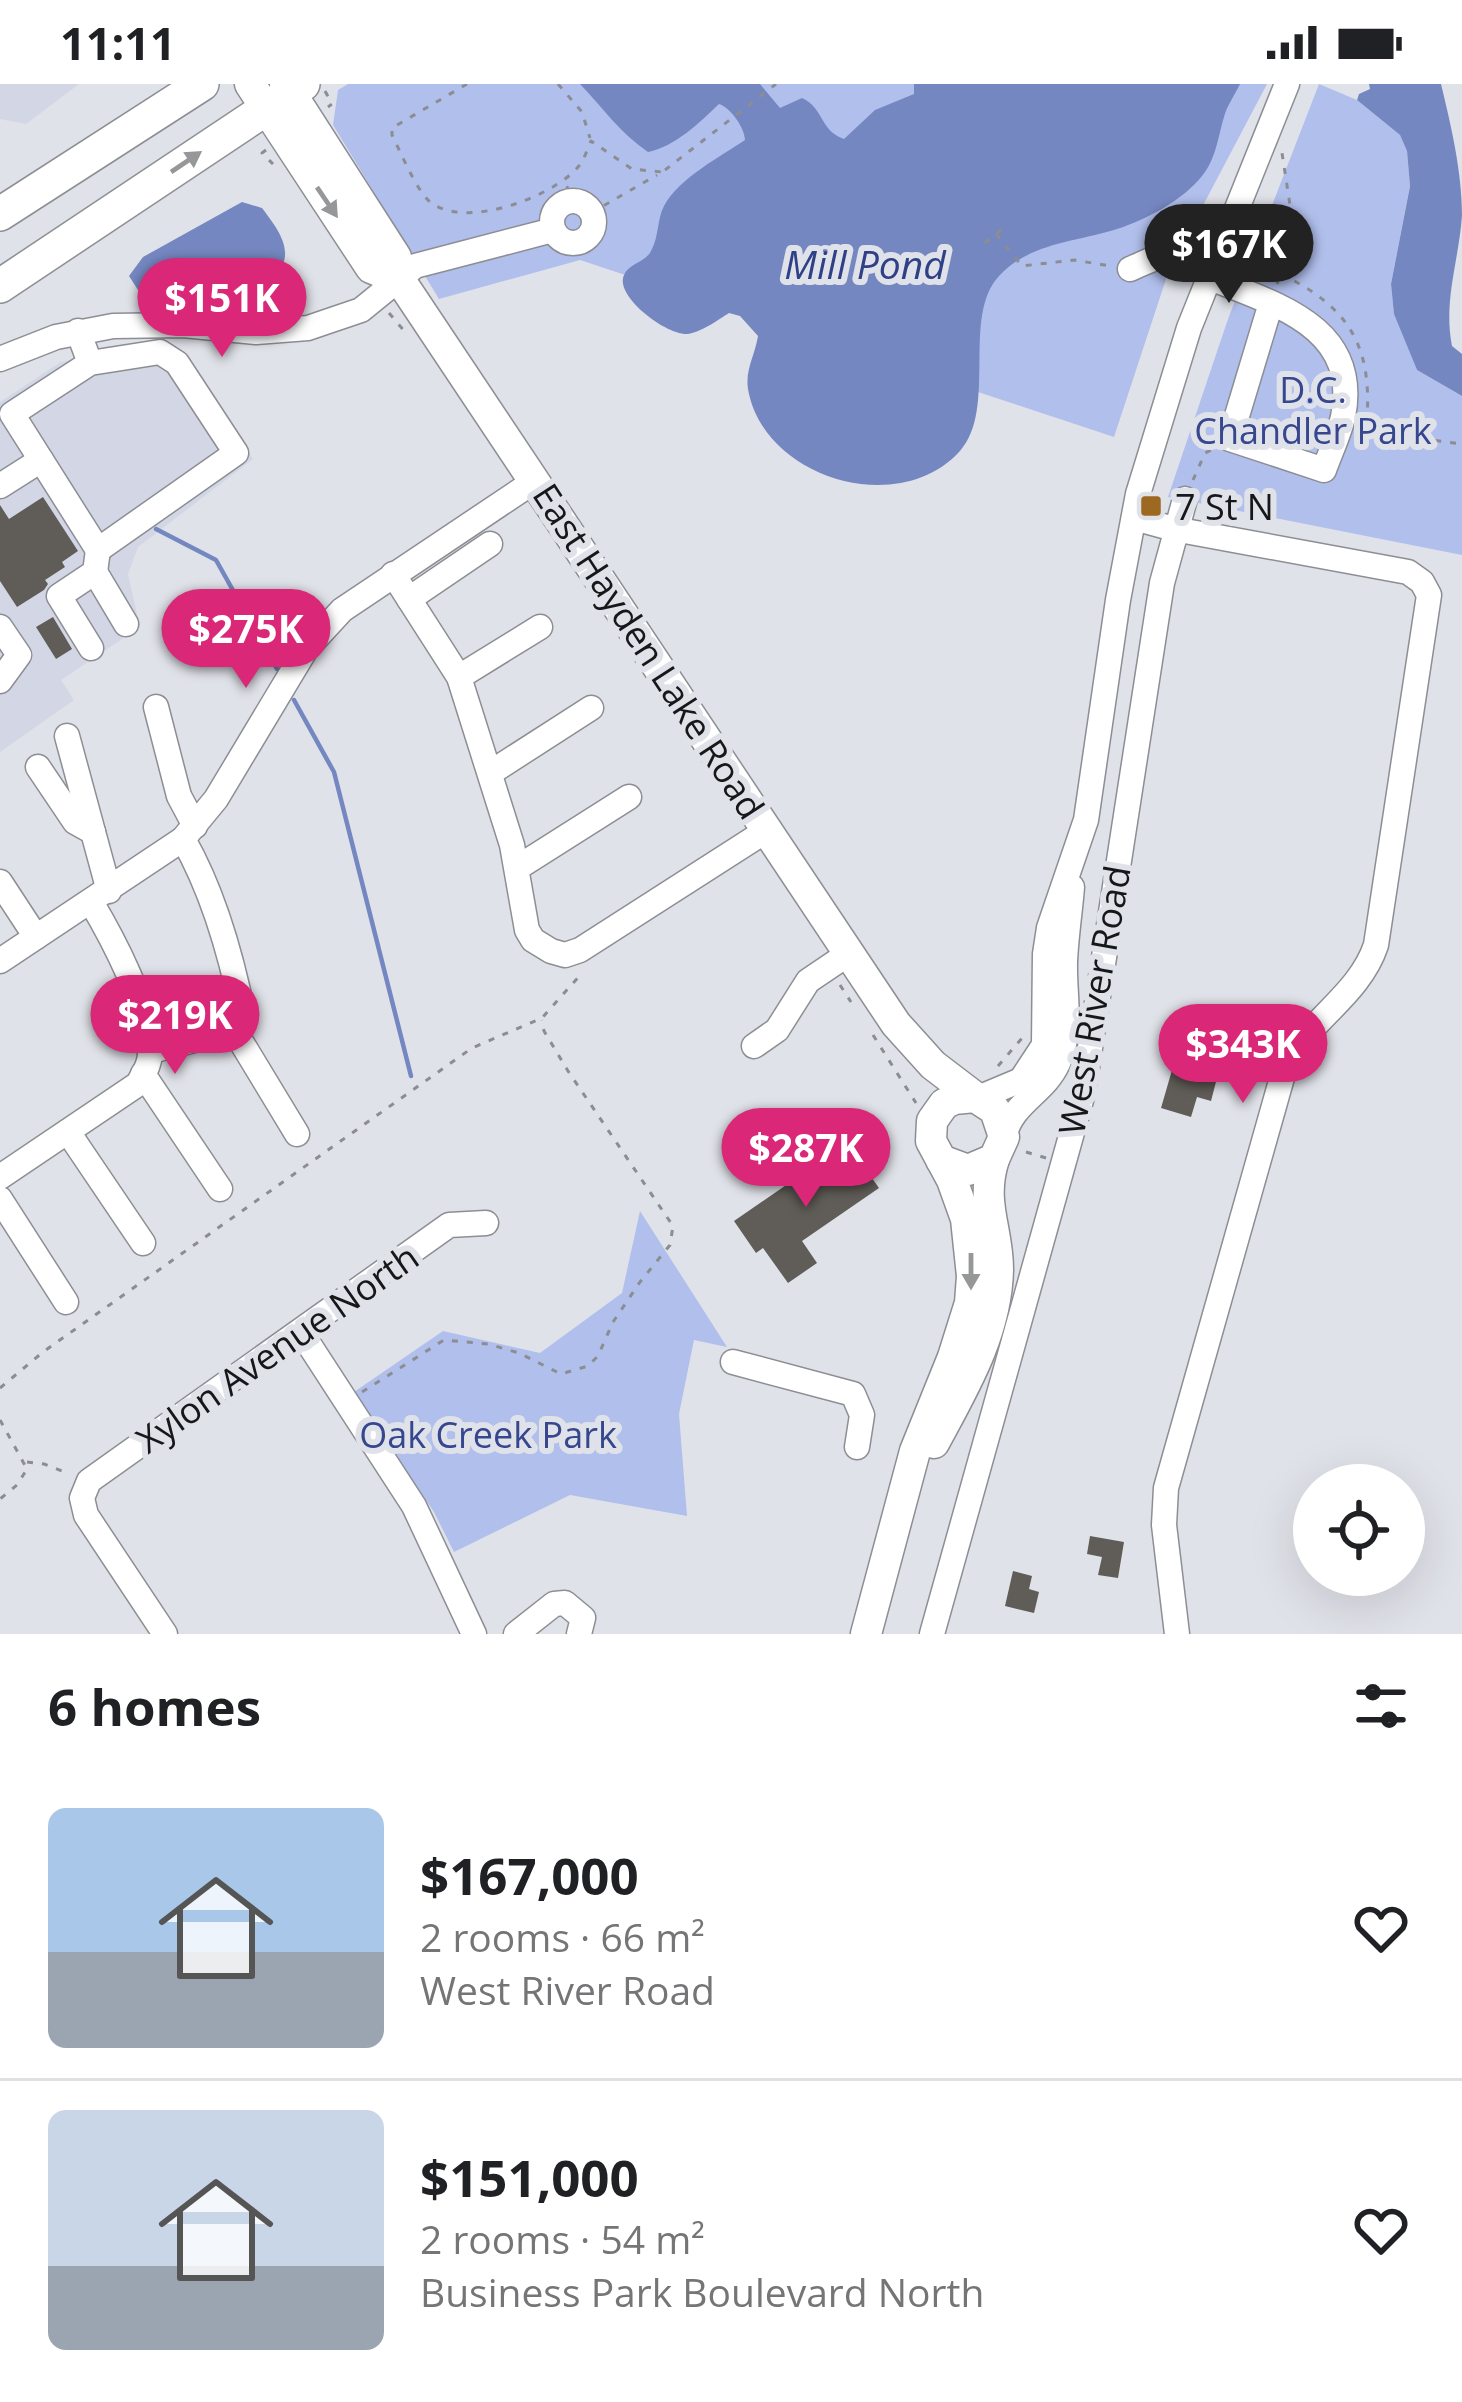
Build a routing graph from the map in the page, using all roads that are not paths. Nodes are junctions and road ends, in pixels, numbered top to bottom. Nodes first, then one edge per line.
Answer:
1 (158, 84) edge
2 (202, 84) edge
3 (1287, 84) edge
4 (274, 90) edge
5 (592, 213) road end
6 (0, 214) edge
7 (1212, 267) junction
8 (1130, 269) road end
9 (400, 280) junction
10 (0, 286) edge
11 (1271, 303) junction
12 (79, 332) junction
13 (0, 359) edge
14 (90, 363) junction
15 (6, 418) edge
16 (41, 460) junction
17 (536, 480) junction
18 (0, 486) edge
19 (1185, 499) road end
20 (1134, 518) junction
21 (1174, 530) junction
22 (490, 544) dead end
23 (96, 561) junction
24 (393, 574) junction
25 (409, 599) junction
26 (126, 624) dead end
27 (0, 626) edge
28 (540, 627) dead end
29 (92, 648) dead end
30 (459, 677) junction
31 (0, 681) edge
32 (156, 707) dead end
33 (591, 708) dead end
34 (68, 736) dead end
35 (38, 767) dead end
36 (490, 773) junction
37 (629, 797) dead end
38 (767, 830) junction
39 (93, 832) junction
40 (189, 832) junction
41 (1074, 861) junction
42 (517, 868) junction
43 (0, 883) edge
44 (100, 896) junction
45 (36, 937) junction
46 (848, 954) junction
47 (0, 961) edge
48 (896, 1024) junction
49 (234, 1030) junction
50 (754, 1046) dead end
51 (147, 1063) junction
52 (976, 1097) junction
53 (925, 1116) junction
54 (68, 1132) junction
55 (297, 1134) dead end
56 (999, 1148) junction
57 (941, 1160) junction
58 (0, 1177) edge
59 (220, 1189) dead end
60 (0, 1198) edge
61 (486, 1222) dead end
62 (142, 1243) dead end
63 (66, 1302) dead end
64 (301, 1332) junction
65 (733, 1362) dead end
66 (857, 1447) dead end
67 (914, 1465) junction
68 (164, 1634) edge
69 (474, 1634) edge
70 (516, 1634) edge
71 (578, 1634) edge
72 (866, 1634) edge
73 (932, 1634) edge
74 (1177, 1634) edge

1 - 6 highway
2 - 6 highway
3 - 7 street, West River Road
4 - 9 main road, East Hayden Lake Road
10 -> 4 highway
5 - 9 street
7 - 8 street
7 - 11 street
7 - 20 street, West River Road
9 - 12 street
9 - 17 main road, East Hayden Lake Road
11 - 11 street
12 - 13 street
12 - 14 street
14 - 15 street
14 - 23 street
15 - 16 street
16 - 18 street
16 - 23 street
17 - 24 street
17 - 38 main road, East Hayden Lake Road
19 - 21 street, West River Road
20 - 21 street
20 - 41 street, West River Road
21 - 73 street, West River Road
21 - 74 street
22 - 25 street
23 - 26 street
23 - 29 street
24 - 25 street
24 - 40 street
25 - 30 street
27 - 31 street
28 - 30 street
30 - 36 street
32 - 40 street
33 - 36 street
34 - 39 street
35 - 39 street
36 - 42 street
37 - 42 street
38 - 42 street
38 - 46 main road, East Hayden Lake Road
39 - 44 street
40 - 44 street
40 - 49 street
41 - 52 street, West River Road
41 - 56 street, West River Road
43 - 45 street
44 - 45 street
44 - 51 street
45 - 47 street
46 - 48 main road, East Hayden Lake Road
46 - 50 street
48 - 52 main road, East Hayden Lake Road
48 - 53 main road, East Hayden Lake Road
49 - 51 street
49 - 55 street
51 - 54 street
51 - 59 street
52 - 53 main road
52 - 56 main road
53 - 57 main road
54 - 58 street
54 - 62 street
56 - 57 main road
56 - 67 main road
57 -> 67 main road
60 - 63 street
61 - 64 street, Xylon Avenue North
64 - 68 street, Xylon Avenue North
64 - 69 street
65 - 66 street
67 - 72 main road
70 - 71 street

